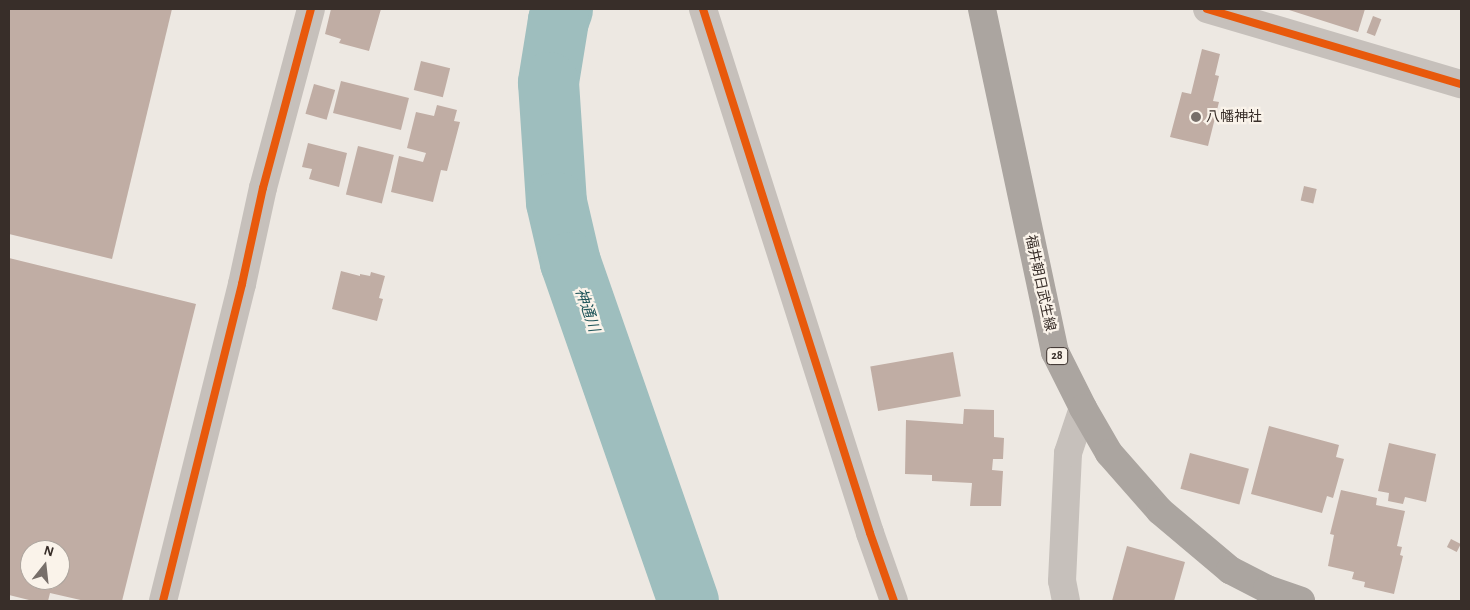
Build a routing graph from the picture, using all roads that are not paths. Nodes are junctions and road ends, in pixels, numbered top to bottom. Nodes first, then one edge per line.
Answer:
1 (311, 9) edge
2 (703, 9) edge
3 (982, 9) edge
4 (1207, 9) edge
5 (1461, 84) edge
6 (1083, 408) junction
7 (163, 601) edge
8 (894, 601) edge
9 (1066, 601) edge
10 (1300, 601) edge

1 - 7 street
2 - 8 street
3 - 6 main road, 福井朝日武生線 / 28
4 - 5 street
6 - 9 street
6 - 10 main road, 福井朝日武生線 / 28

